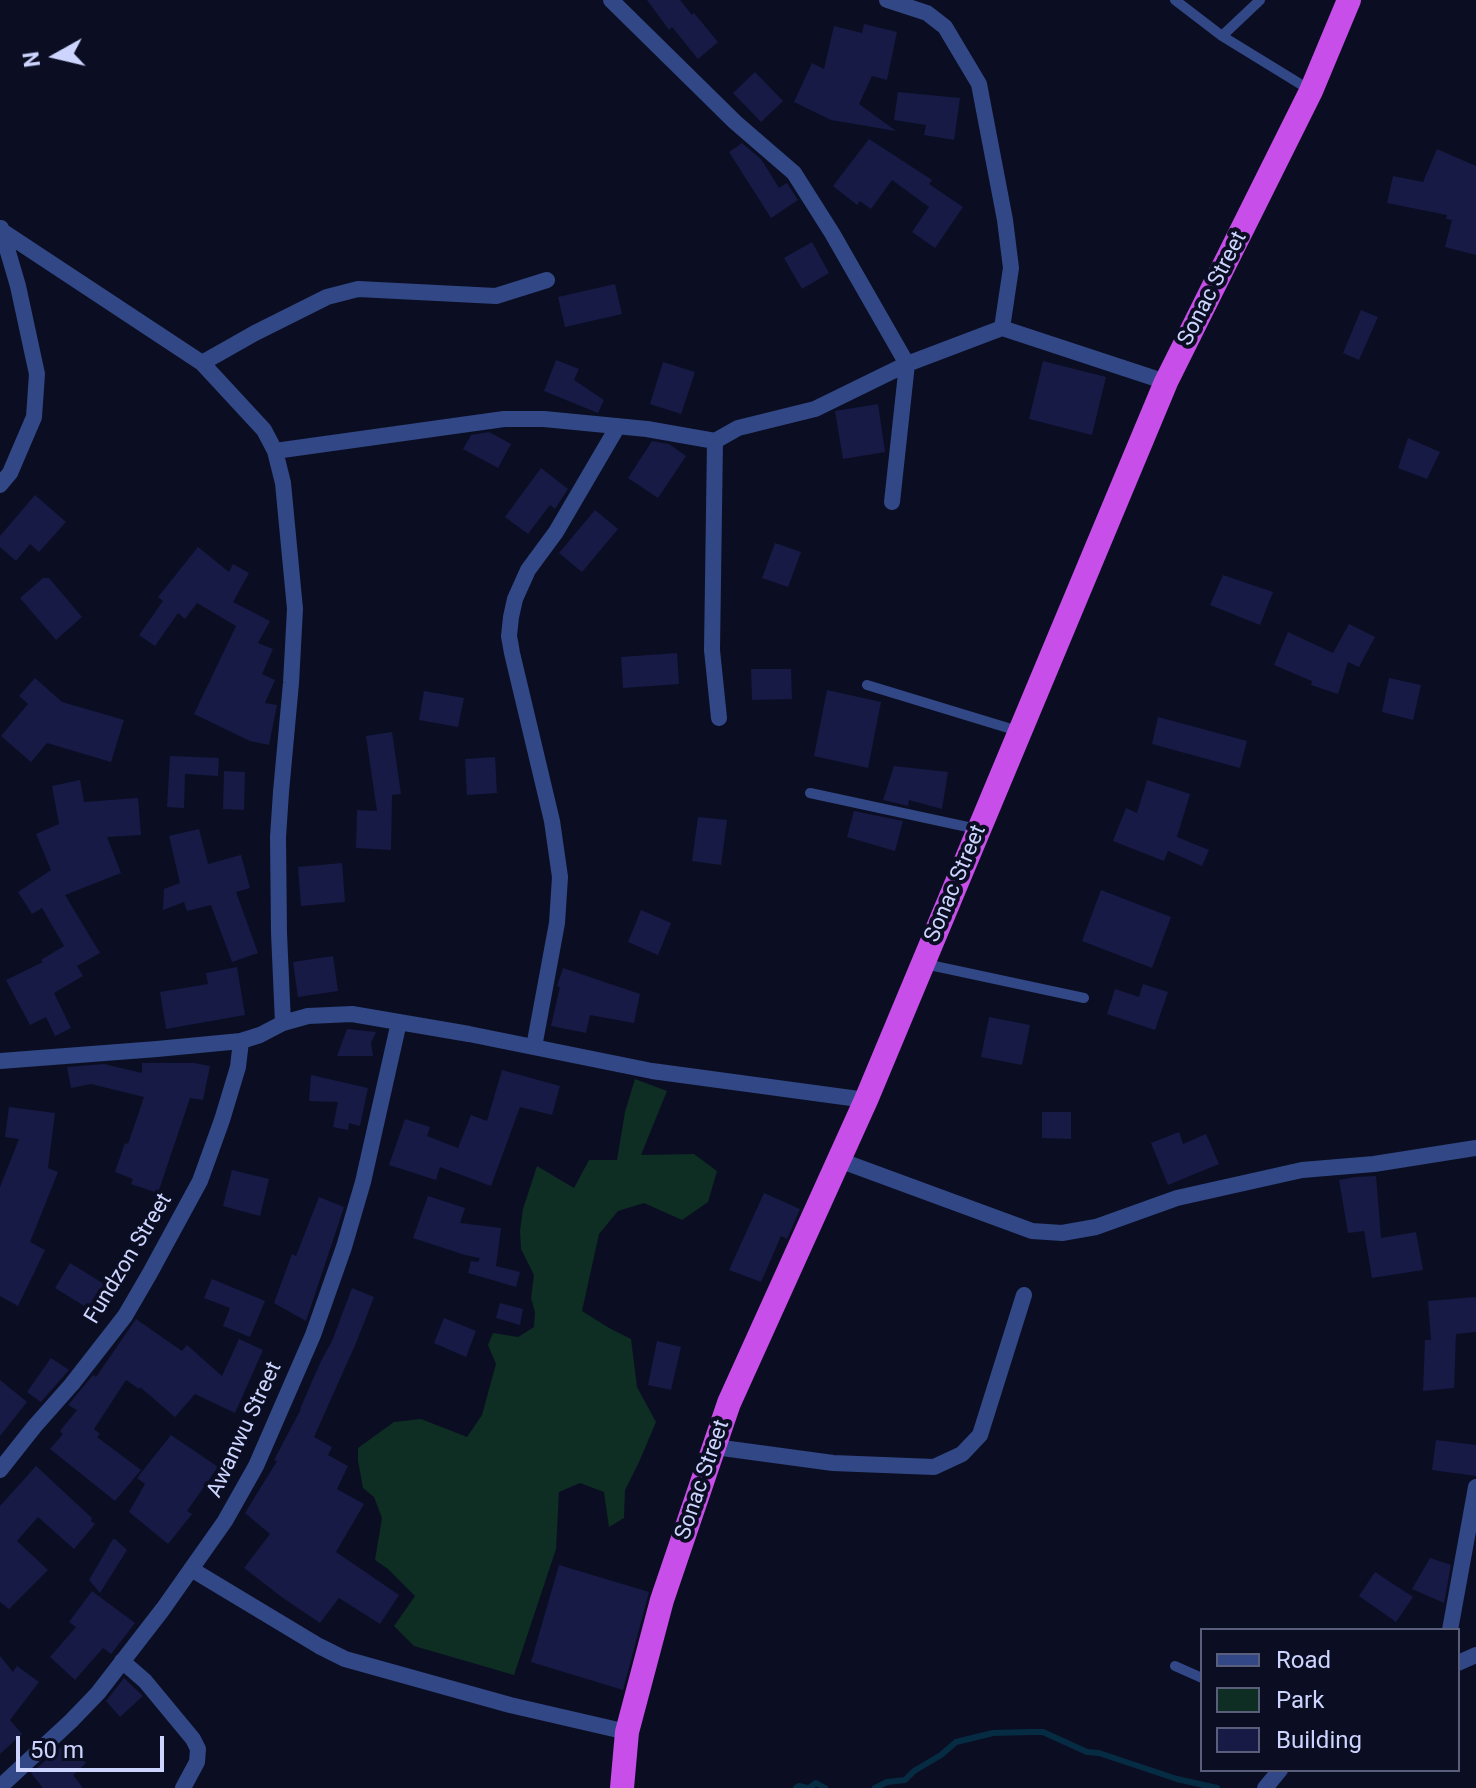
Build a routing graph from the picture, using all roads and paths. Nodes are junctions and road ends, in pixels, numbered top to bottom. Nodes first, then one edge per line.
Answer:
1 (611, 0) edge
2 (887, 0) edge
3 (1175, 0) edge
4 (1260, 0) edge
5 (1349, 0) edge
6 (1222, 36) junction
7 (1311, 91) junction
8 (1, 229) edge
9 (547, 280) dead end
10 (1002, 328) junction
11 (202, 363) junction
12 (907, 364) junction
13 (1166, 382) junction
14 (618, 426) junction
15 (715, 441) junction
16 (275, 451) junction
17 (0, 485) edge
18 (892, 502) dead end
19 (867, 685) dead end
20 (719, 718) dead end
21 (1020, 732) junction
22 (810, 793) dead end
23 (979, 829) junction
24 (923, 964) junction
25 (1084, 998) dead end
26 (399, 1022) junction
27 (283, 1023) junction
28 (241, 1041) junction
29 (534, 1047) junction
30 (0, 1061) edge
31 (866, 1100) junction
32 (1476, 1148) edge
33 (839, 1160) junction
34 (1024, 1295) dead end
35 (715, 1447) junction
36 (3, 1461) edge
37 (1476, 1487) edge
38 (191, 1569) junction
39 (1450, 1628) edge
40 (122, 1661) junction
41 (1175, 1666) dead end
42 (1200, 1677) edge
43 (627, 1732) junction
44 (1278, 1772) edge
45 (0, 1787) edge
46 (183, 1788) edge
47 (622, 1788) edge
48 (1265, 1788) edge

1 - 12 street
2 - 10 street
3 - 6 lane
4 - 6 lane
5 - 7 highway, Sonac Street
6 - 7 lane
7 - 13 highway, Sonac Street
8 - 11 street
8 - 17 street
9 - 11 street
10 - 12 street
10 - 13 street
11 - 16 street
12 - 15 street
12 - 18 street
13 - 21 highway, Sonac Street
14 - 15 street
14 - 16 street
14 - 29 street
15 - 20 street
16 - 27 street
19 - 21 lane
21 - 23 highway, Sonac Street
22 - 23 lane
23 - 24 highway, Sonac Street
24 - 25 lane
24 - 31 highway, Sonac Street
26 - 27 street
26 - 29 street
26 - 38 street, Awanwu Street
27 - 28 street
28 - 30 street
28 - 36 street, Fundzon Street
29 - 31 street
31 - 33 highway, Sonac Street
32 - 33 street
33 - 35 highway, Sonac Street
34 - 35 street
35 - 43 highway, Sonac Street
37 - 39 street
38 - 40 street, Awanwu Street
38 - 43 street
40 - 45 street, Awanwu Street
40 - 46 street
41 - 42 lane
43 - 47 highway, Sonac Street
44 - 48 street

